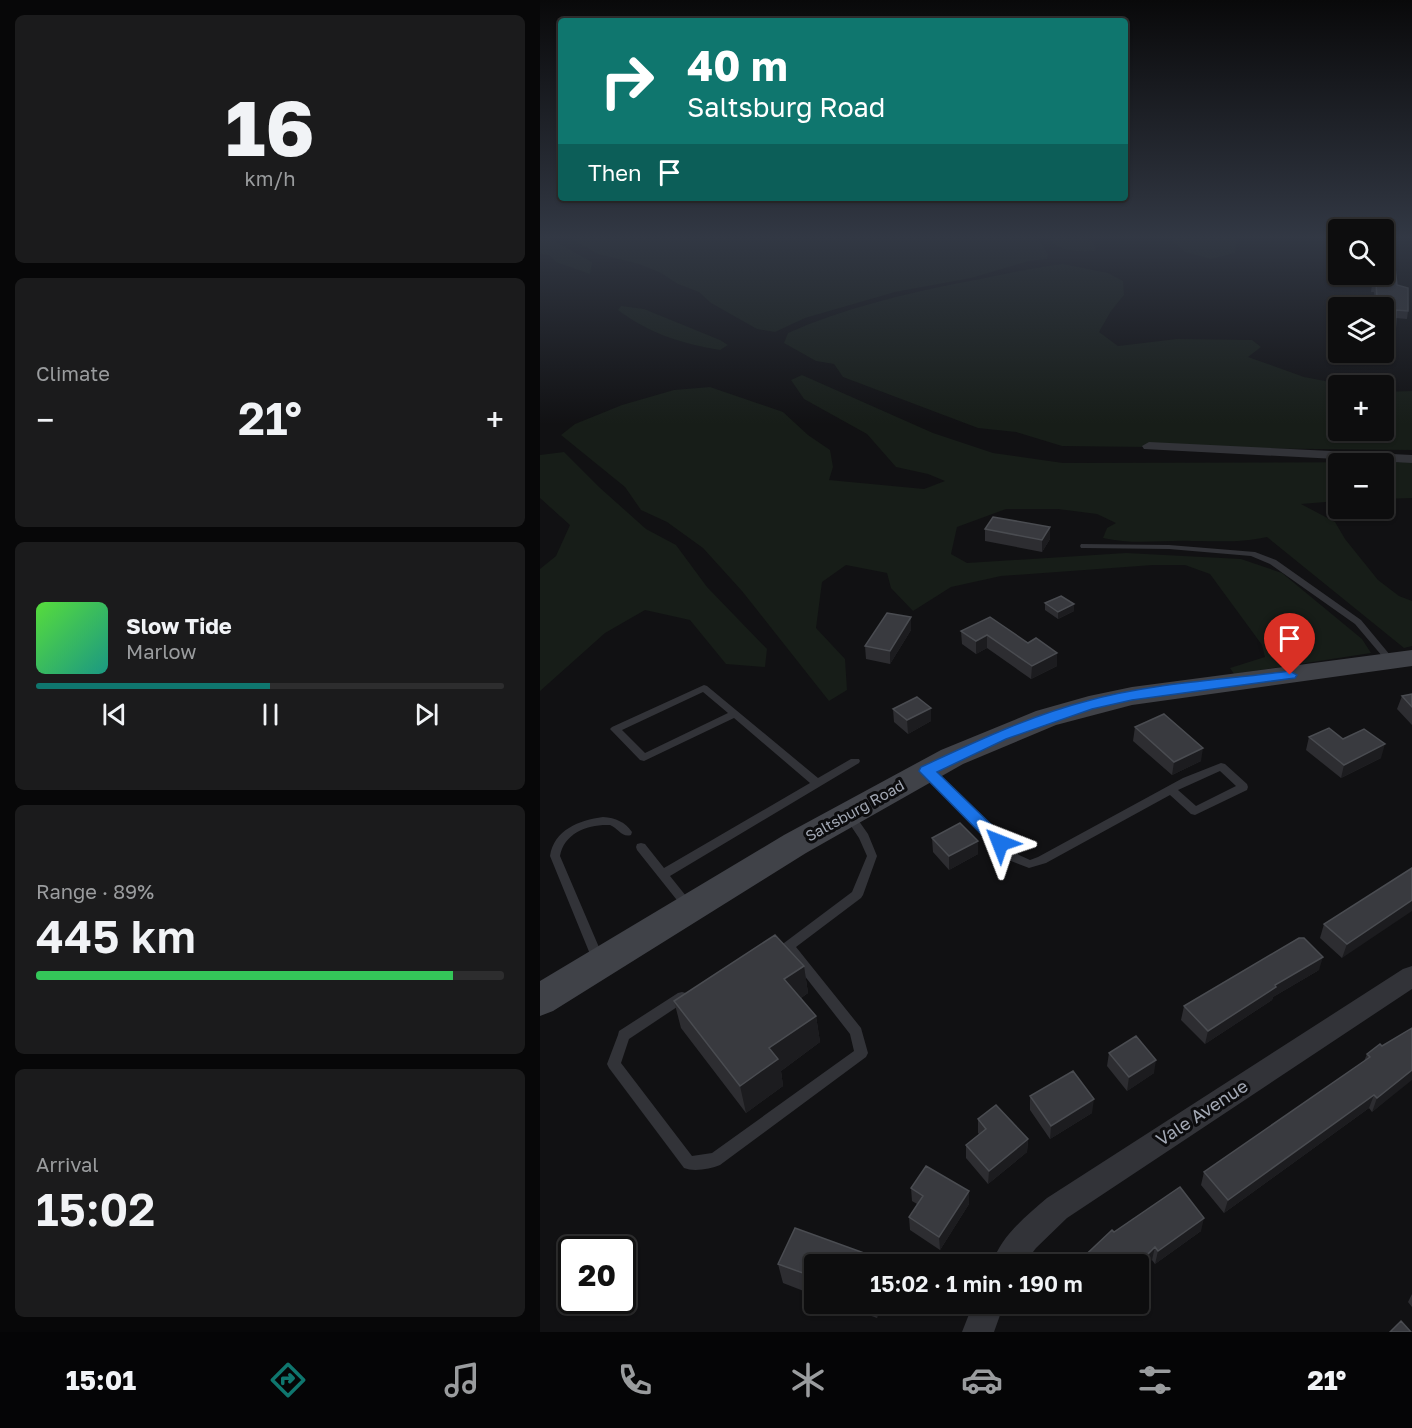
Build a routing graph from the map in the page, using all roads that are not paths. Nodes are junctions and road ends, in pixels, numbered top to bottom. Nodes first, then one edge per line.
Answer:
1 (1149, 446) dead end
2 (1412, 459) edge
3 (1084, 546) dead end
4 (1402, 660) edge
5 (735, 714) junction
6 (855, 761) dead end
7 (927, 771) junction
8 (817, 783) junction
9 (1171, 790) junction
10 (849, 815) junction
11 (627, 832) dead end
12 (641, 847) dead end
13 (662, 875) junction
14 (690, 908) junction
15 (788, 946) junction
16 (766, 953) edge
17 (600, 964) junction
18 (1412, 976) edge
19 (693, 990) edge
20 (540, 1000) edge
21 (1014, 1254) edge
22 (985, 1314) edge
23 (978, 1332) edge

1 - 2 street
3 - 4 lane
4 - 7 main road, Saltsburg Road
5 - 5 lane
5 - 8 lane
6 - 8 lane
7 - 9 lane
7 - 10 main road, Saltsburg Road
8 - 13 lane
9 - 9 lane
10 - 14 main road, Saltsburg Road
10 - 15 lane
11 - 17 lane
12 - 13 lane
13 - 14 lane
14 - 17 main road, Saltsburg Road
15 - 16 lane
15 - 19 lane
17 - 20 main road, Saltsburg Road
18 - 21 street, Vale Avenue
22 - 23 street

